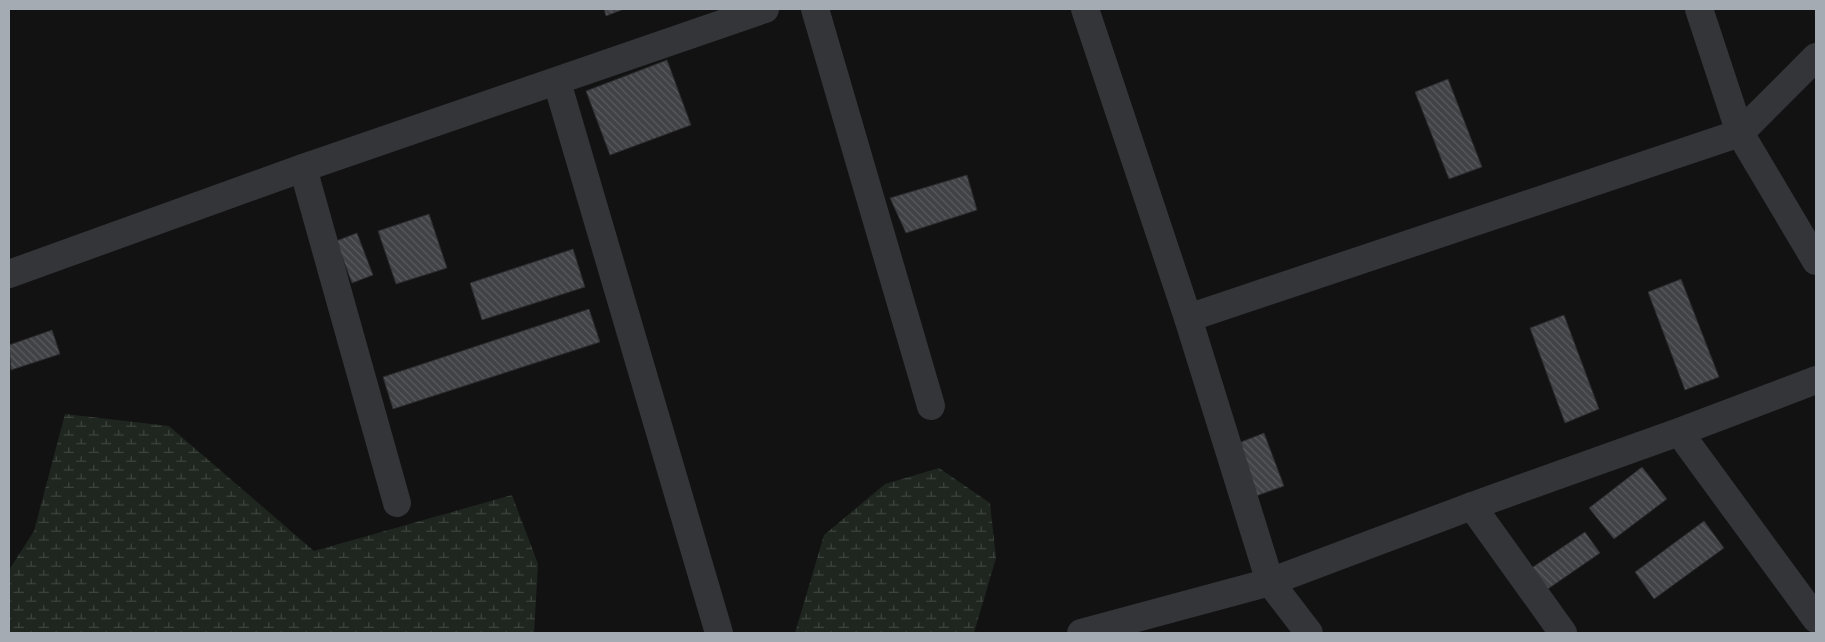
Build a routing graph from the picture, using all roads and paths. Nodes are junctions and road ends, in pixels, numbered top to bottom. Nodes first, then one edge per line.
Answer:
1 (765, 9) edge
2 (815, 9) edge
3 (1085, 9) edge
4 (1699, 9) edge
5 (1816, 57) edge
6 (557, 82) junction
7 (1740, 133) junction
8 (303, 168) junction
9 (1816, 261) edge
10 (9, 274) edge
11 (1188, 318) junction
12 (1816, 380) edge
13 (931, 406) dead end
14 (1679, 432) junction
15 (397, 503) dead end
16 (1472, 506) junction
17 (1270, 582) junction
18 (1816, 619) edge
19 (719, 633) edge
20 (1081, 633) edge
21 (1309, 633) edge
22 (1562, 633) edge

1 - 6 street
2 - 13 street
3 - 11 street
4 - 7 street
5 - 7 street
6 - 8 street
6 - 19 street
7 - 9 street
7 - 11 street
8 - 10 street
8 - 15 street
11 - 17 street
12 - 14 street
14 - 16 street
14 - 18 street
16 - 17 street
16 - 22 street
17 - 20 street
17 - 21 street

